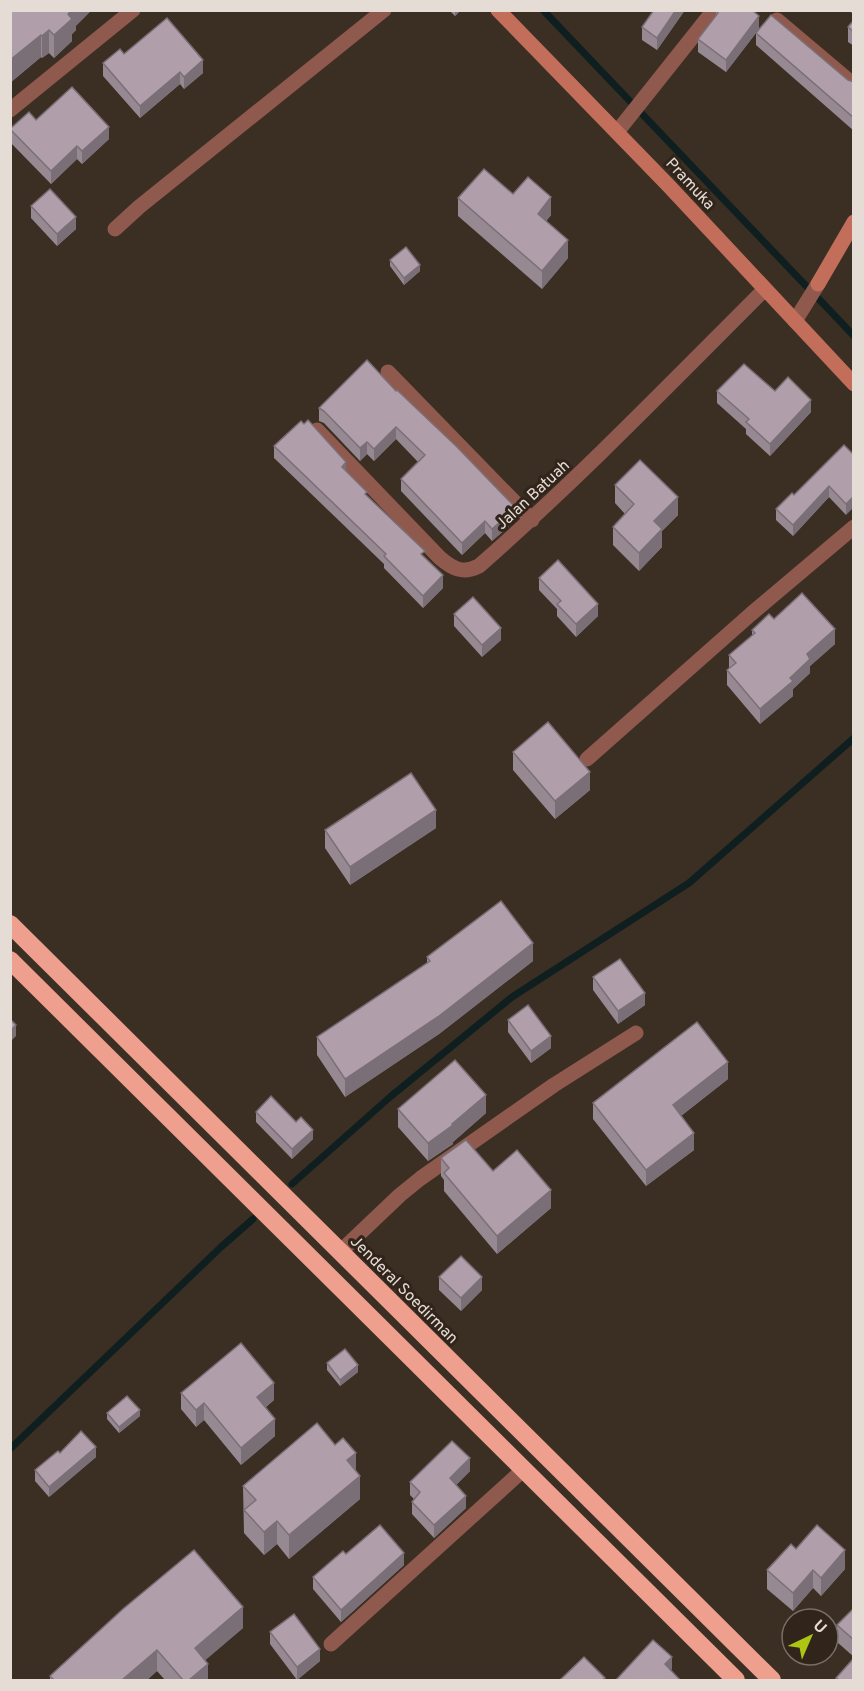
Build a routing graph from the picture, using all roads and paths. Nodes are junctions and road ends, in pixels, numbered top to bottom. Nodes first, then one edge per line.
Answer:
1 (133, 10) edge
2 (384, 10) edge
3 (498, 10) edge
4 (714, 10) edge
5 (777, 20) edge
6 (854, 85) edge
7 (10, 110) edge
8 (617, 132) junction
9 (854, 222) edge
10 (115, 229) dead end
11 (764, 290) junction
12 (795, 321) junction
13 (388, 372) dead end
14 (854, 384) edge
15 (317, 430) edge
16 (532, 519) junction
17 (854, 527) edge
18 (587, 759) dead end
19 (10, 924) edge
20 (37, 951) junction
21 (15, 965) edge
22 (636, 1033) dead end
23 (340, 1252) junction
24 (523, 1470) junction
25 (331, 1644) dead end
26 (736, 1680) edge
27 (772, 1680) edge

1 - 7 street
2 - 10 street
3 - 8 street, Pramuka
4 - 8 street
5 - 6 street
8 - 11 street, Pramuka
9 - 12 street
11 - 12 street, Pramuka
11 - 16 street, Jalan Batuah
12 - 14 street, Pramuka
13 - 16 street
15 - 16 street, Jalan Batuah
17 - 18 street
19 - 20 highway, Jenderal Soedirman
20 - 21 highway
20 - 23 highway, Jenderal Soedirman
21 - 24 highway
22 - 23 street
23 - 27 highway, Jenderal Soedirman
24 - 25 street
24 - 26 highway

